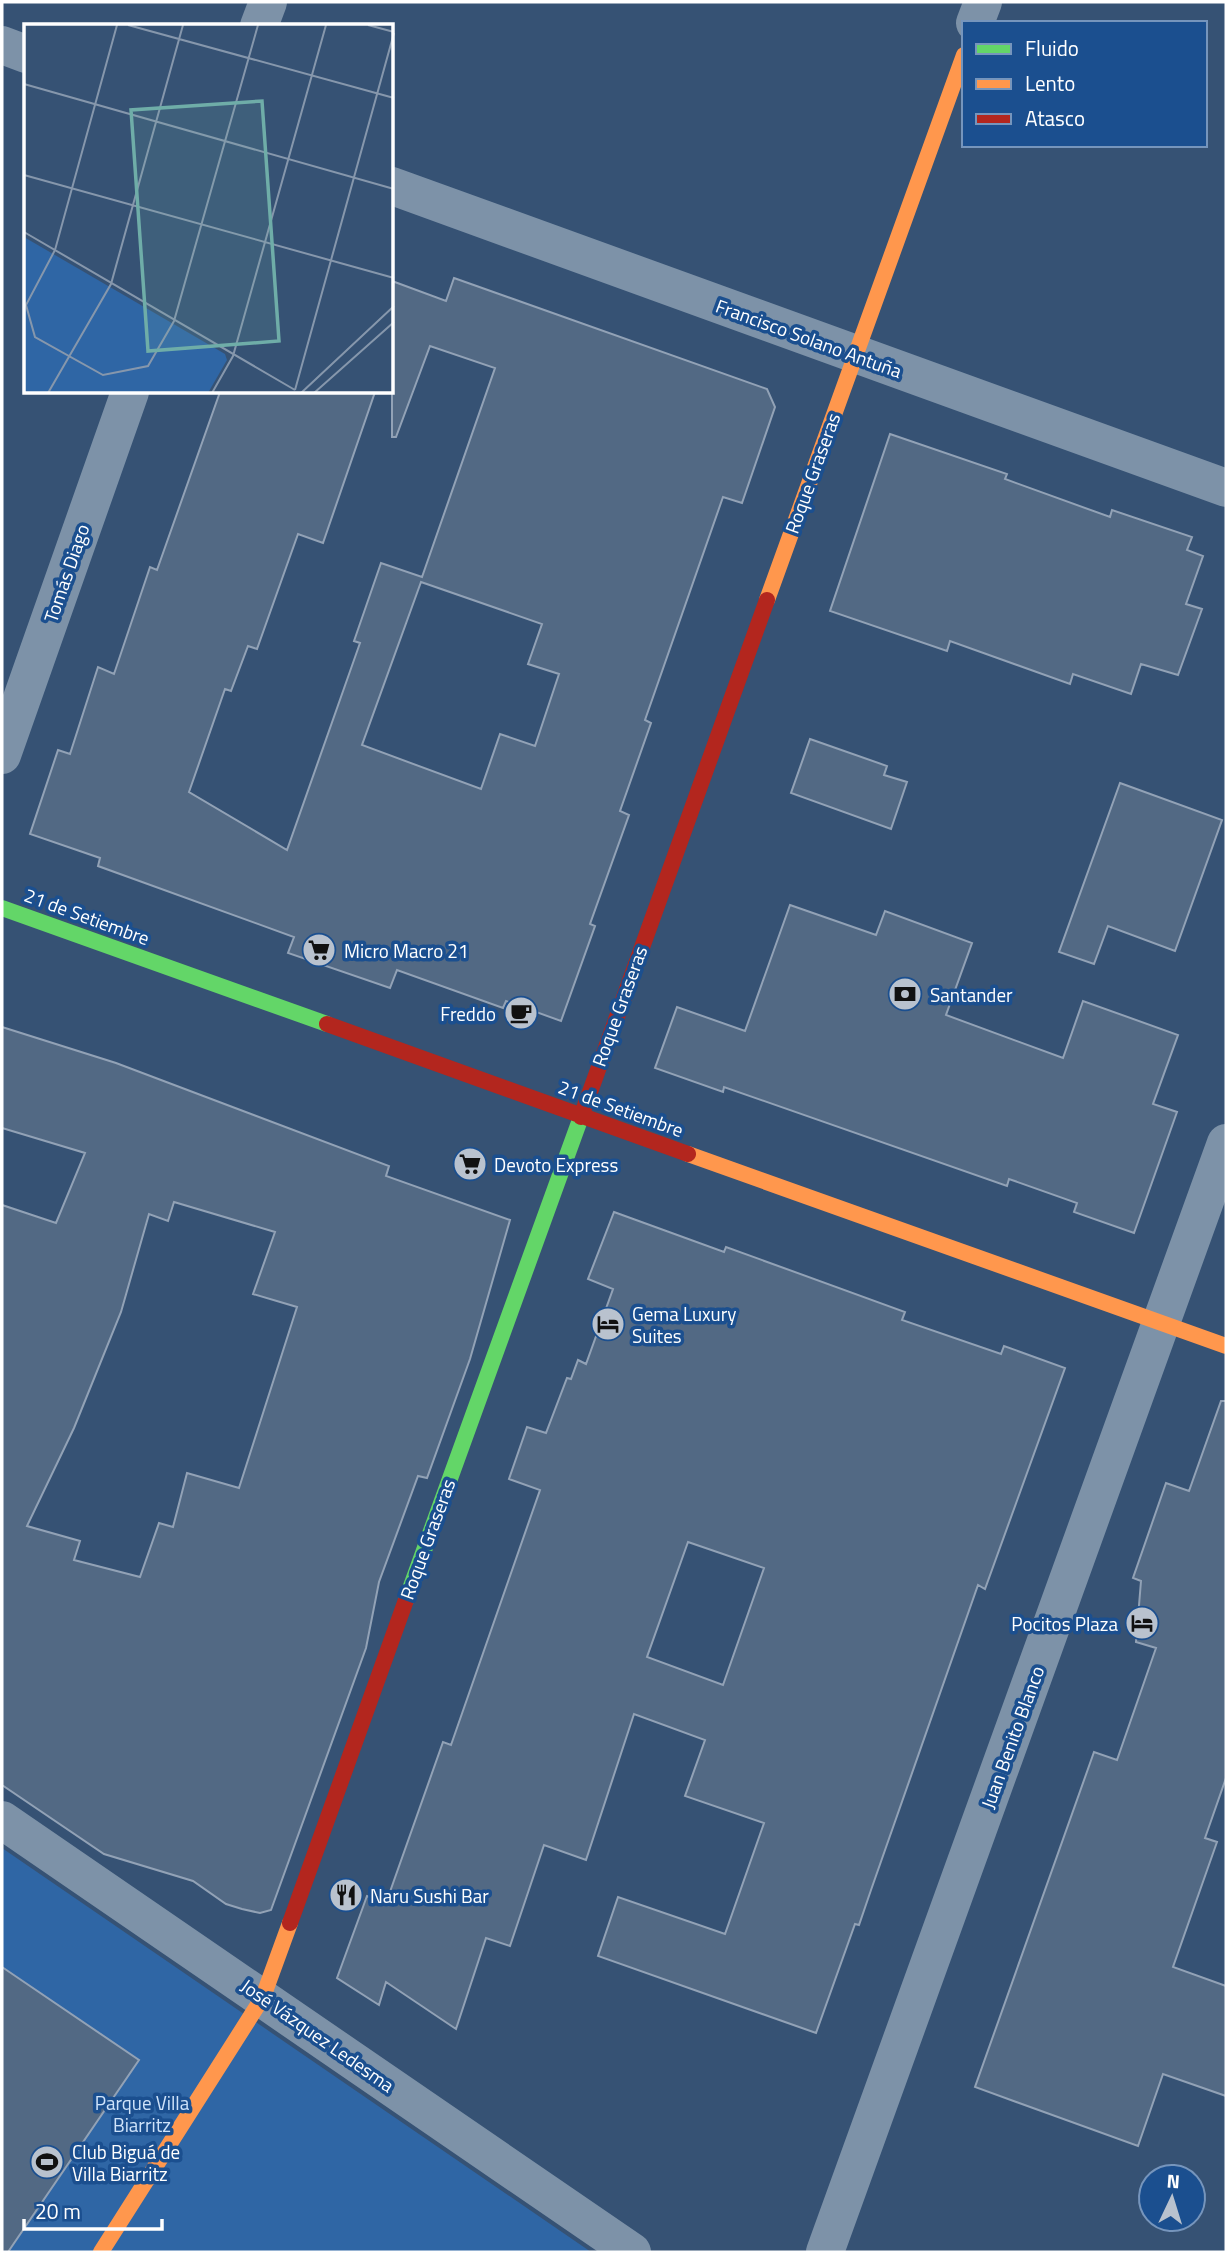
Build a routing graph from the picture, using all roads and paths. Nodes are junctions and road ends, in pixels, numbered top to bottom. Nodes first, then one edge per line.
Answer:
1 (268, 2) edge
2 (983, 2) edge
3 (976, 21) edge
4 (260, 24) edge
5 (2, 45) edge
6 (24, 53) edge
7 (962, 61) edge
8 (394, 188) edge
9 (855, 355) junction
10 (129, 394) edge
11 (1226, 488) edge
12 (2, 755) edge
13 (2, 908) edge
14 (579, 1115) junction
15 (1226, 1143) edge
16 (1162, 1323) junction
17 (1226, 1346) edge
18 (2, 1820) edge
19 (263, 1997) junction
20 (101, 2252) edge
21 (632, 2252) edge
22 (825, 2252) edge

1 - 4 street
2 - 3 street
5 - 6 street
7 - 9 street, Roque Graseras
8 - 9 street, Francisco Solano Antuña
9 - 11 street, Francisco Solano Antuña
9 - 14 street, Roque Graseras
10 - 12 street, Tomás Diago
13 - 14 street, 21 de Setiembre
14 - 16 street, 21 de Setiembre
14 - 19 street, Roque Graseras
15 - 16 street, Juan Benito Blanco
16 - 17 street, 21 de Setiembre
16 - 22 street, Juan Benito Blanco
18 - 19 street, José Vázquez Ledesma
19 - 20 street, Roque Graseras
19 - 21 street, José Vázquez Ledesma

